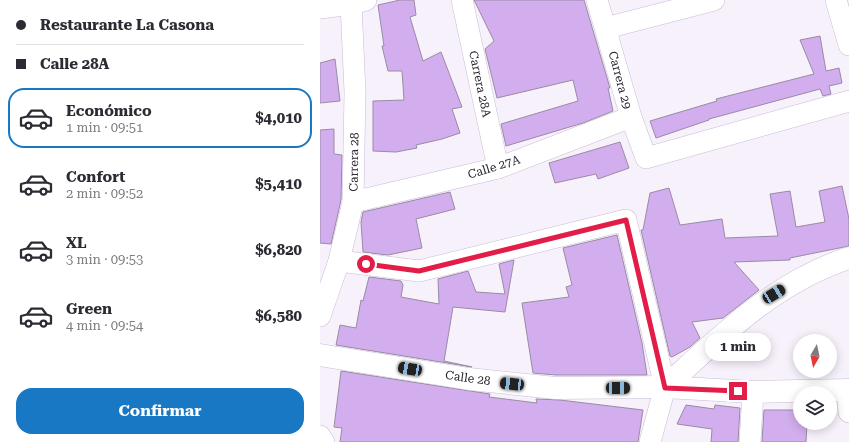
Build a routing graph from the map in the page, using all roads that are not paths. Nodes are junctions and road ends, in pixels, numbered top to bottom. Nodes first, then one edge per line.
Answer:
1 (462, 0) edge
2 (597, 0) edge
3 (714, 0) edge
4 (836, 0) edge
5 (358, 2) edge
6 (320, 8) edge
7 (606, 28) junction
8 (849, 44) edge
9 (849, 101) edge
10 (631, 117) junction
11 (498, 168) junction
12 (353, 202) junction
13 (849, 258) edge
14 (339, 261) junction
15 (320, 316) edge
16 (320, 355) edge
17 (665, 388) junction
18 (753, 392) junction
19 (848, 398) edge
20 (320, 436) edge
21 (324, 442) edge
22 (650, 442) edge
23 (750, 442) edge

1 - 11 street, Carrera 28A
2 - 7 street, Carrera 29
3 - 7 street
4 - 8 street
5 - 6 street
5 - 12 street, Carrera 28
7 - 10 street, Carrera 29
9 - 10 street, Carrera 29
10 - 11 street, Calle 27A
11 - 12 street, Calle 27A
12 - 14 street, Carrera 28
13 - 17 street
14 - 15 street, Carrera 28
14 - 17 street
16 - 17 street, Calle 28
17 - 18 street, Calle 28
17 - 22 street
18 - 19 street, Calle 28
18 - 23 street
20 - 21 street

